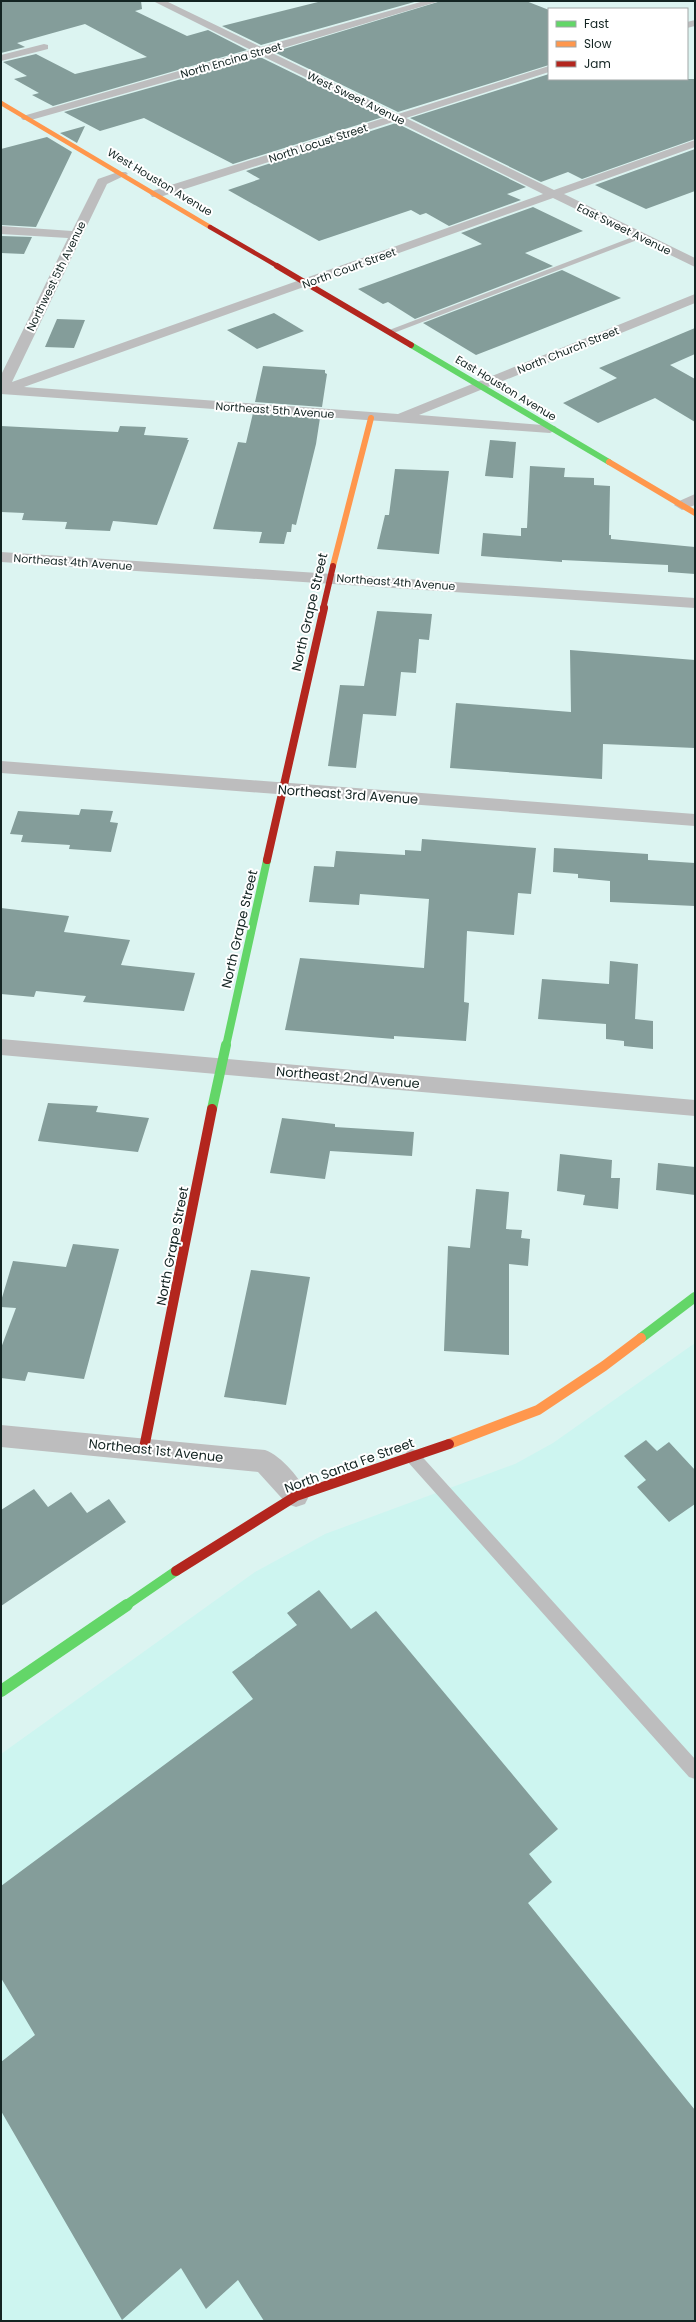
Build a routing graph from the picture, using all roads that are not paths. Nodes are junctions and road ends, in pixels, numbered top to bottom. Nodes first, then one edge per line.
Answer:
1 (158, 1) edge
2 (435, 1) edge
3 (44, 46) dead end
4 (262, 52) junction
5 (1, 58) edge
6 (548, 69) edge
7 (1, 102) edge
8 (27, 118) junction
9 (397, 118) junction
10 (695, 143) edge
11 (122, 174) junction
12 (156, 194) junction
13 (553, 194) junction
14 (1, 230) edge
15 (75, 235) junction
16 (642, 237) junction
17 (695, 263) edge
18 (306, 283) junction
19 (695, 298) edge
20 (388, 332) junction
21 (480, 386) junction
22 (1, 390) edge
23 (371, 418) junction
24 (395, 419) junction
25 (550, 429) junction
26 (691, 506) edge
27 (1, 557) edge
28 (330, 578) junction
29 (695, 603) edge
30 (1, 767) edge
31 (283, 790) junction
32 (695, 820) edge
33 (1, 1047) edge
34 (221, 1066) junction
35 (695, 1108) edge
36 (695, 1297) edge
37 (1, 1436) edge
38 (144, 1448) junction
39 (412, 1456) junction
40 (296, 1496) junction
41 (1, 1691) edge
42 (695, 1771) edge

1 - 4 street, West Sweet Avenue
2 - 4 street, North Encina Street
3 - 5 street
4 - 8 street, North Encina Street
4 - 9 street, West Sweet Avenue
6 - 9 street, North Locust Street
7 - 8 street, West Houston Avenue
8 - 11 street, West Houston Avenue
9 - 12 street, North Locust Street
9 - 13 street, West Sweet Avenue
10 - 13 street, North Court Street
11 - 12 street, West Houston Avenue
11 - 15 street, Northwest 5th Avenue
12 - 18 street, West Houston Avenue
13 - 16 street, East Sweet Avenue
13 - 18 street, North Court Street
14 - 15 street
15 - 22 street, Northwest 5th Avenue
16 - 17 street, East Sweet Avenue
16 - 20 lane
18 - 20 street, East Houston Avenue
18 - 22 street, North Court Street
19 - 21 street, North Church Street
20 - 21 street, East Houston Avenue
21 - 24 street, North Church Street
21 - 25 street, East Houston Avenue
22 - 23 street, Northeast 5th Avenue
23 - 24 street, Northeast 5th Avenue
23 - 28 street, North Grape Street
24 - 25 street, Northeast 5th Avenue
25 - 26 street, East Houston Avenue
27 - 28 street, Northeast 4th Avenue
28 - 29 street, Northeast 4th Avenue
28 - 31 street, North Grape Street
30 - 31 street, Northeast 3rd Avenue
31 - 32 street, Northeast 3rd Avenue
31 - 34 street, North Grape Street
33 - 34 street, Northeast 2nd Avenue
34 - 35 street, Northeast 2nd Avenue
34 - 38 street, North Grape Street
36 - 39 street, North Santa Fe Street
37 - 38 street, Northeast 1st Avenue
38 - 40 street, Northeast 1st Avenue
39 - 40 street, North Santa Fe Street
39 - 42 lane
40 - 41 street, North Santa Fe Street

